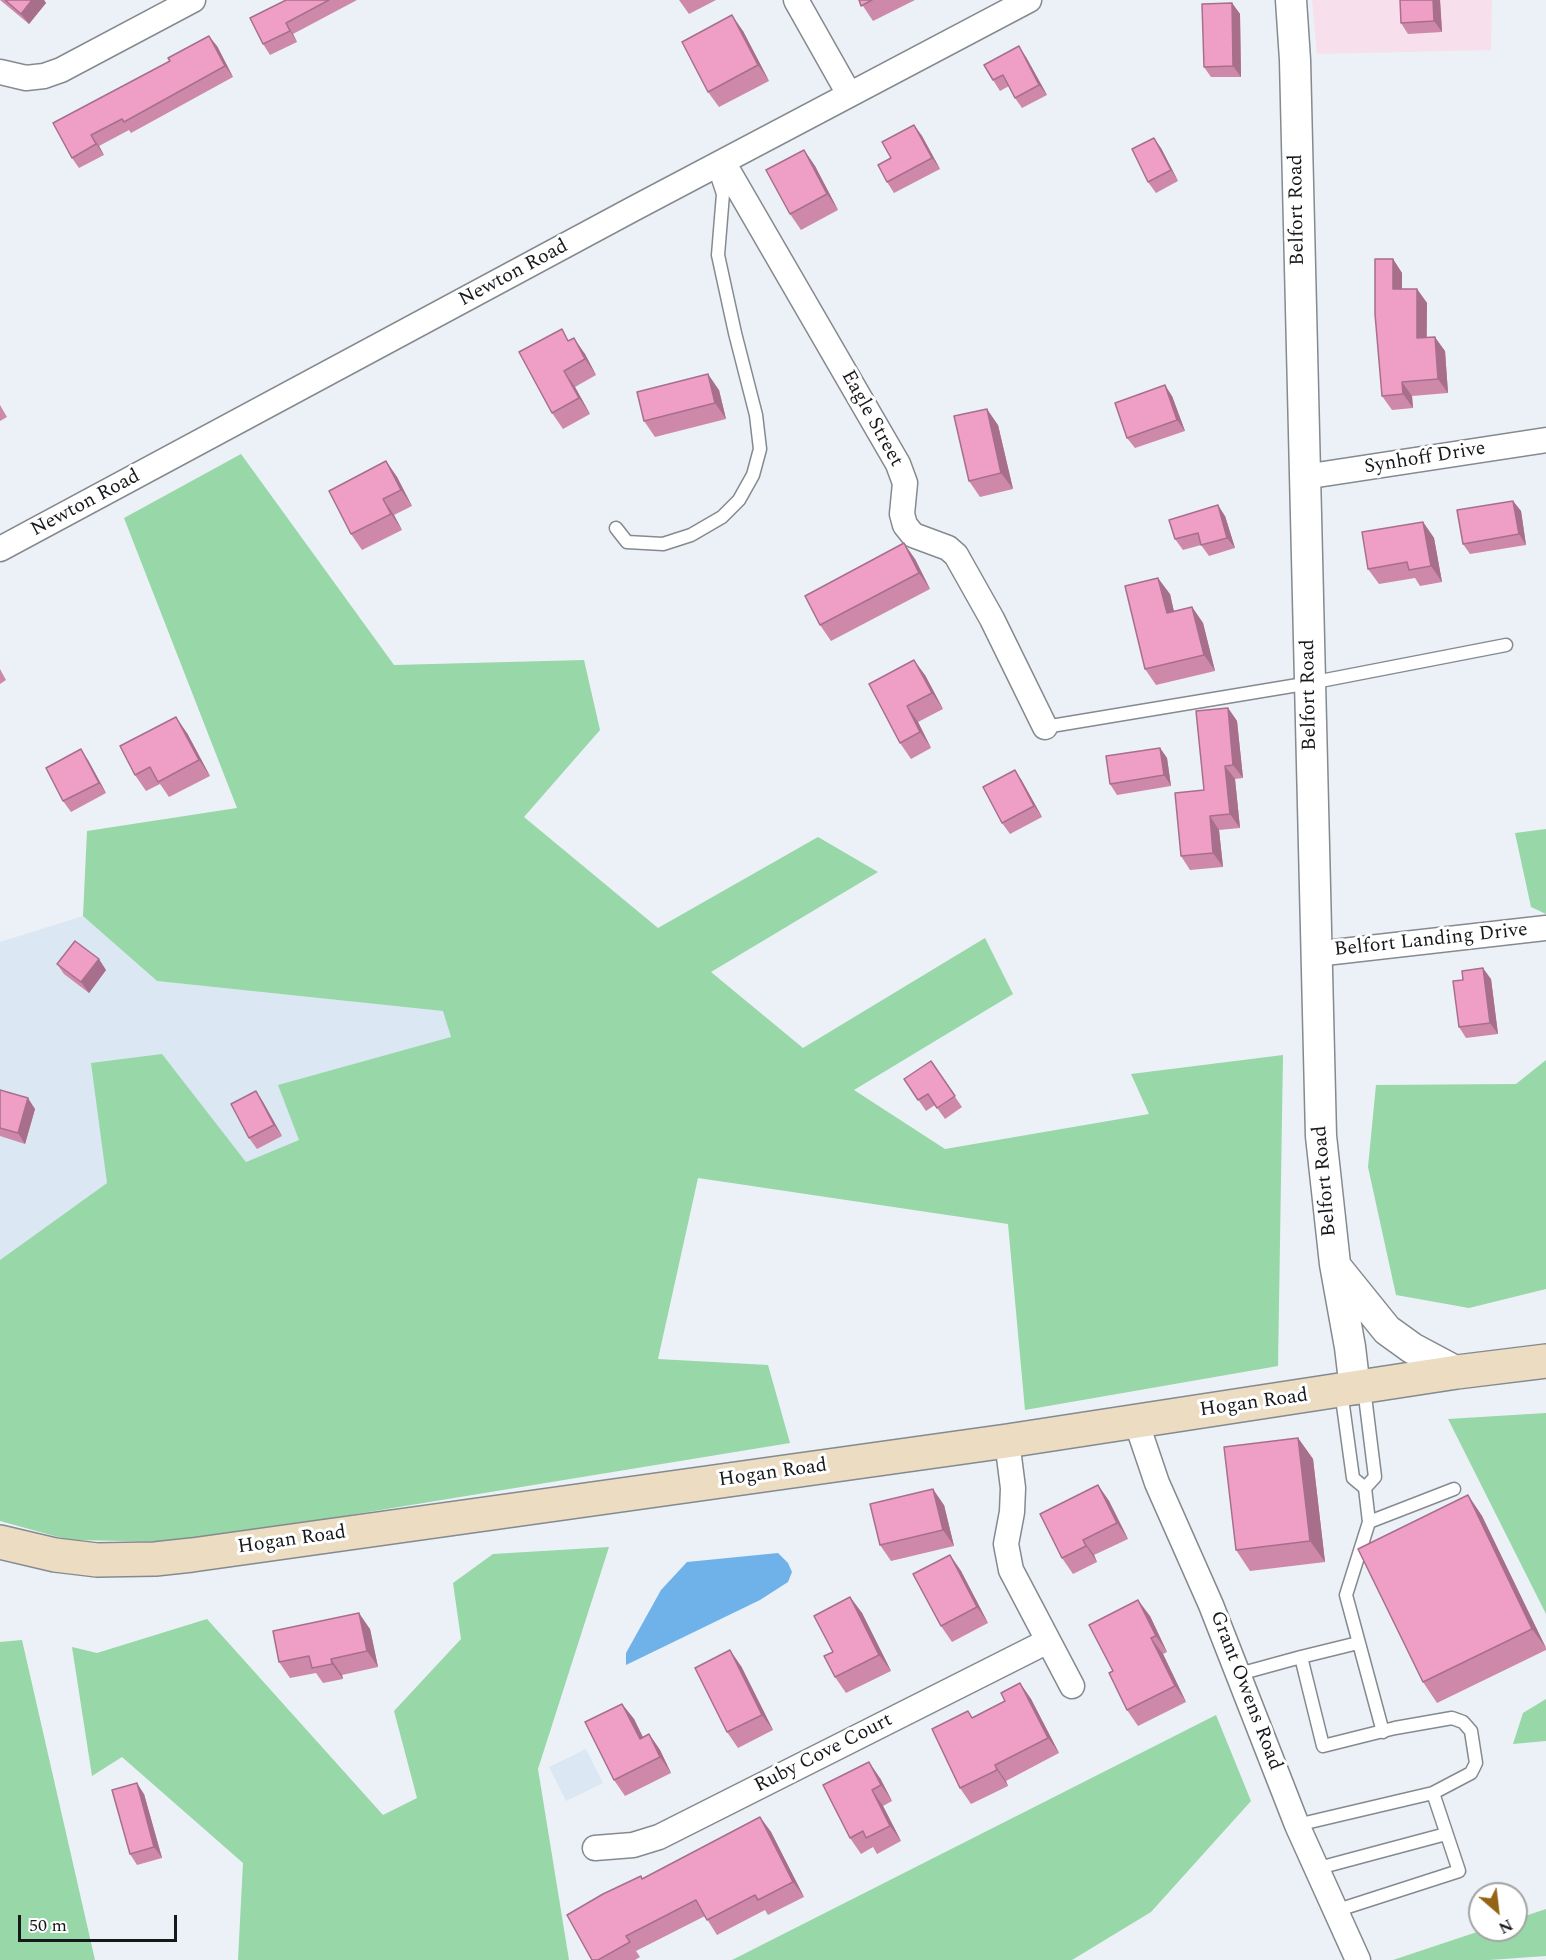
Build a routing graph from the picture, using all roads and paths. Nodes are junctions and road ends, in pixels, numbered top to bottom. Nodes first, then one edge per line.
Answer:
1 (193, 0) edge
2 (796, 0) edge
3 (1029, 0) edge
4 (1291, 0) edge
5 (0, 72) edge
6 (849, 94) junction
7 (718, 164) junction
8 (1546, 440) edge
9 (1304, 477) junction
10 (616, 528) dead end
11 (0, 549) edge
12 (1506, 645) dead end
13 (1310, 683) junction
14 (1045, 727) joint
15 (1546, 928) edge
16 (1316, 954) junction
17 (1335, 1264) junction
18 (1546, 1361) edge
19 (1457, 1372) junction
20 (1354, 1389) junction
21 (1137, 1421) junction
22 (1007, 1441) junction
23 (1365, 1488) junction
24 (1454, 1489) dead end
25 (1369, 1522) junction
26 (0, 1542) edge
27 (1048, 1641) junction
28 (1358, 1643) junction
29 (1301, 1657) junction
30 (1239, 1674) junction
31 (1072, 1686) dead end
32 (1383, 1732) junction
33 (1433, 1793) junction
34 (1297, 1825) junction
35 (1446, 1834) junction
36 (595, 1848) dead end
37 (1315, 1869) junction
38 (1335, 1911) junction
39 (1358, 1960) edge

1 - 5 street
2 - 6 street
3 - 6 street, Newton Road
4 - 9 street, Belfort Road
6 - 7 street, Newton Road
7 - 10 lane
7 - 11 street, Newton Road
7 - 14 street, Eagle Street
8 - 9 street, Synhoff Drive
9 - 13 street, Belfort Road
12 - 13 lane
13 - 14 lane
13 - 16 street, Belfort Road
15 - 16 street, Belfort Landing Drive
16 - 17 street, Belfort Road
17 - 19 street
17 - 20 street, Belfort Road
18 - 19 main road, Hogan Road
19 - 20 main road, Hogan Road
20 - 21 main road, Hogan Road
20 - 23 lane
20 - 23 lane
21 - 22 main road, Hogan Road
21 - 30 street, Grant Owens Road
22 - 26 main road, Hogan Road
22 - 27 street
23 - 25 lane
24 - 25 lane
25 - 28 lane
27 - 31 street
27 - 36 street, Ruby Cove Court
28 - 29 lane
28 - 32 lane
29 - 30 lane
29 - 32 lane
30 - 34 street, Grant Owens Road
32 - 33 lane
33 - 34 lane
33 - 35 lane
34 - 37 street, Grant Owens Road
35 - 37 lane
35 - 38 lane
37 - 38 street, Grant Owens Road
38 - 39 street, Grant Owens Road

